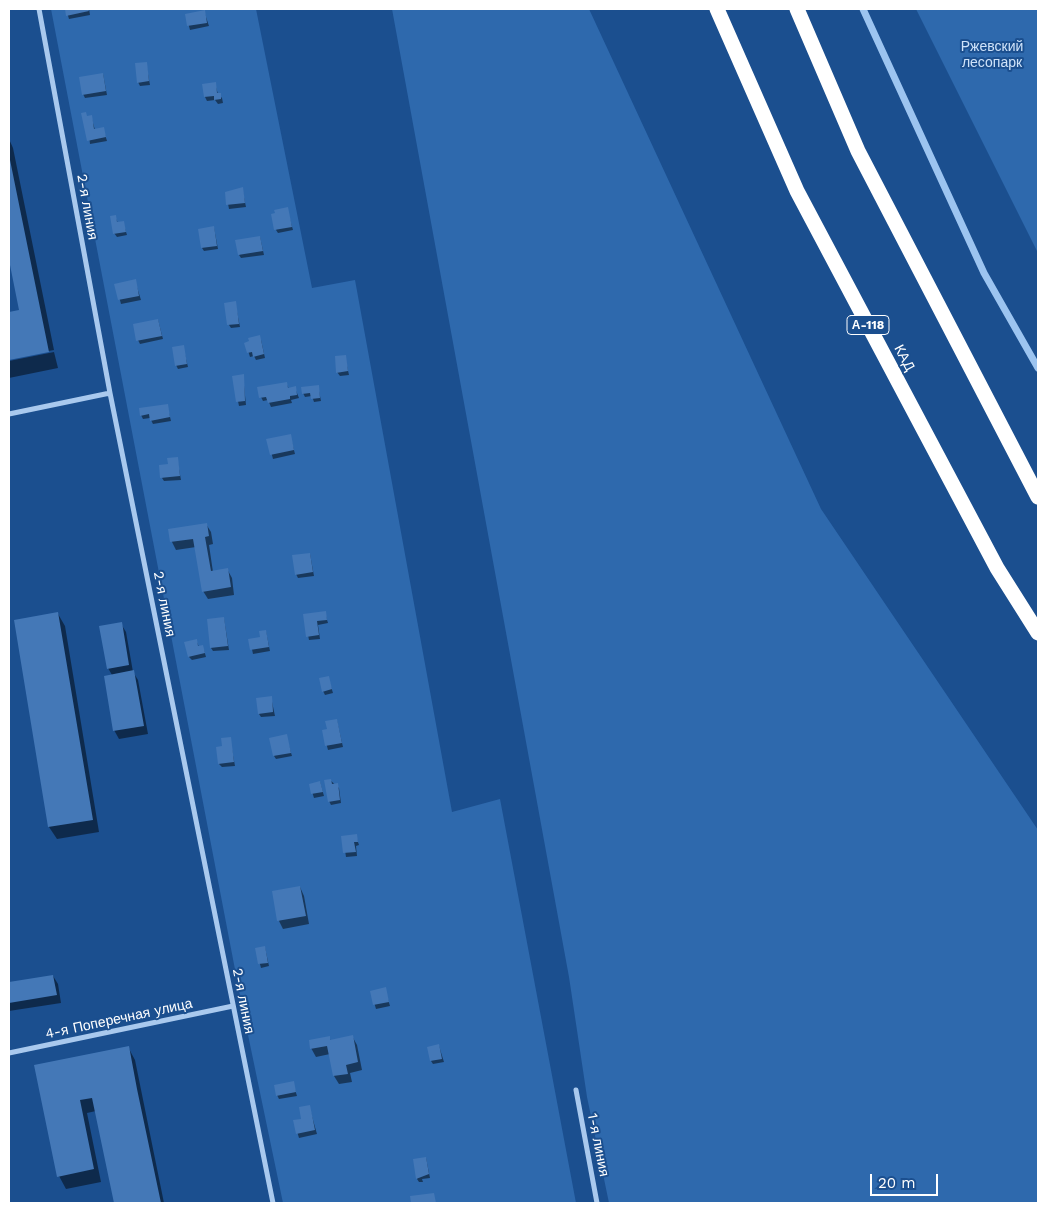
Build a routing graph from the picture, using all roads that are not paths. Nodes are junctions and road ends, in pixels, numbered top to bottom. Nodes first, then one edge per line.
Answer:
1 (39, 9) edge
2 (717, 9) edge
3 (797, 9) edge
4 (110, 394) junction
5 (9, 414) edge
6 (1038, 497) edge
7 (1038, 633) edge
8 (233, 1006) junction
9 (9, 1053) edge
10 (576, 1090) dead end
11 (273, 1203) edge
12 (597, 1203) edge

1 - 4 street, 2-я линия
2 - 7 highway, КАД / А-118
3 - 6 highway
4 - 5 street
4 - 8 street, 2-я линия
8 - 9 street, 4-я Поперечная улица
8 - 11 street, 2-я линия
10 - 12 street, 1-я линия

